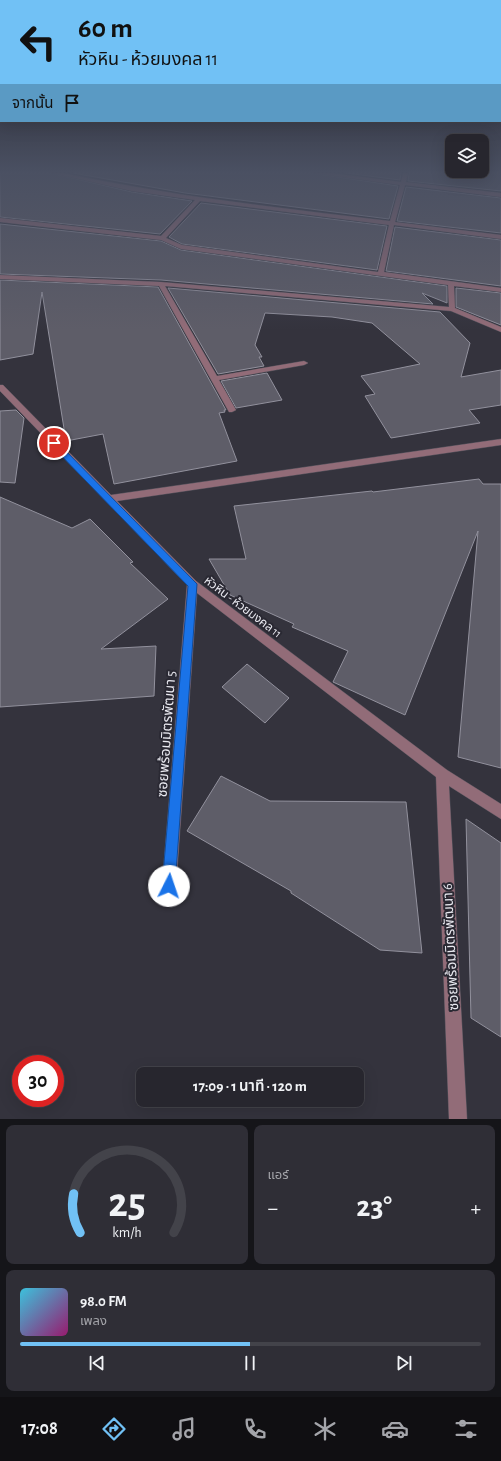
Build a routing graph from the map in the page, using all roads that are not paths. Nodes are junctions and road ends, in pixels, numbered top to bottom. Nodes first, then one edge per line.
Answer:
1 (47, 225) edge
2 (174, 225) edge
3 (392, 225) edge
4 (409, 225) edge
5 (501, 237) edge
6 (162, 238) junction
7 (381, 274) junction
8 (0, 277) edge
9 (451, 283) junction
10 (161, 284) junction
11 (501, 290) edge
12 (452, 309) junction
13 (501, 330) edge
14 (304, 363) dead end
15 (214, 379) junction
16 (0, 387) edge
17 (232, 410) dead end
18 (501, 442) edge
19 (108, 500) junction
20 (192, 584) junction
21 (442, 774) junction
22 (501, 812) edge
23 (169, 886) dead end
24 (458, 1119) edge

1 - 6 street
2 - 6 street
3 - 7 street
4 - 5 street
6 - 7 street
7 - 9 street
8 - 10 street
9 - 11 street
9 - 12 street
10 - 12 street
10 - 15 street
12 - 13 street
14 - 15 street
15 - 17 street
16 - 19 street, หัวหิน - ห้วยมงคล 11
18 - 19 street
19 - 20 street, หัวหิน - ห้วยมงคล 11
20 - 21 street, หัวหิน - ห้วยมงคล 11
20 - 23 street, ซอยพร้อมมิตรพัฒนา 5
21 - 22 street, หัวหิน - ห้วยมงคล 11
21 - 24 street, ซอยพร้อมมิตรพัฒนา 6

